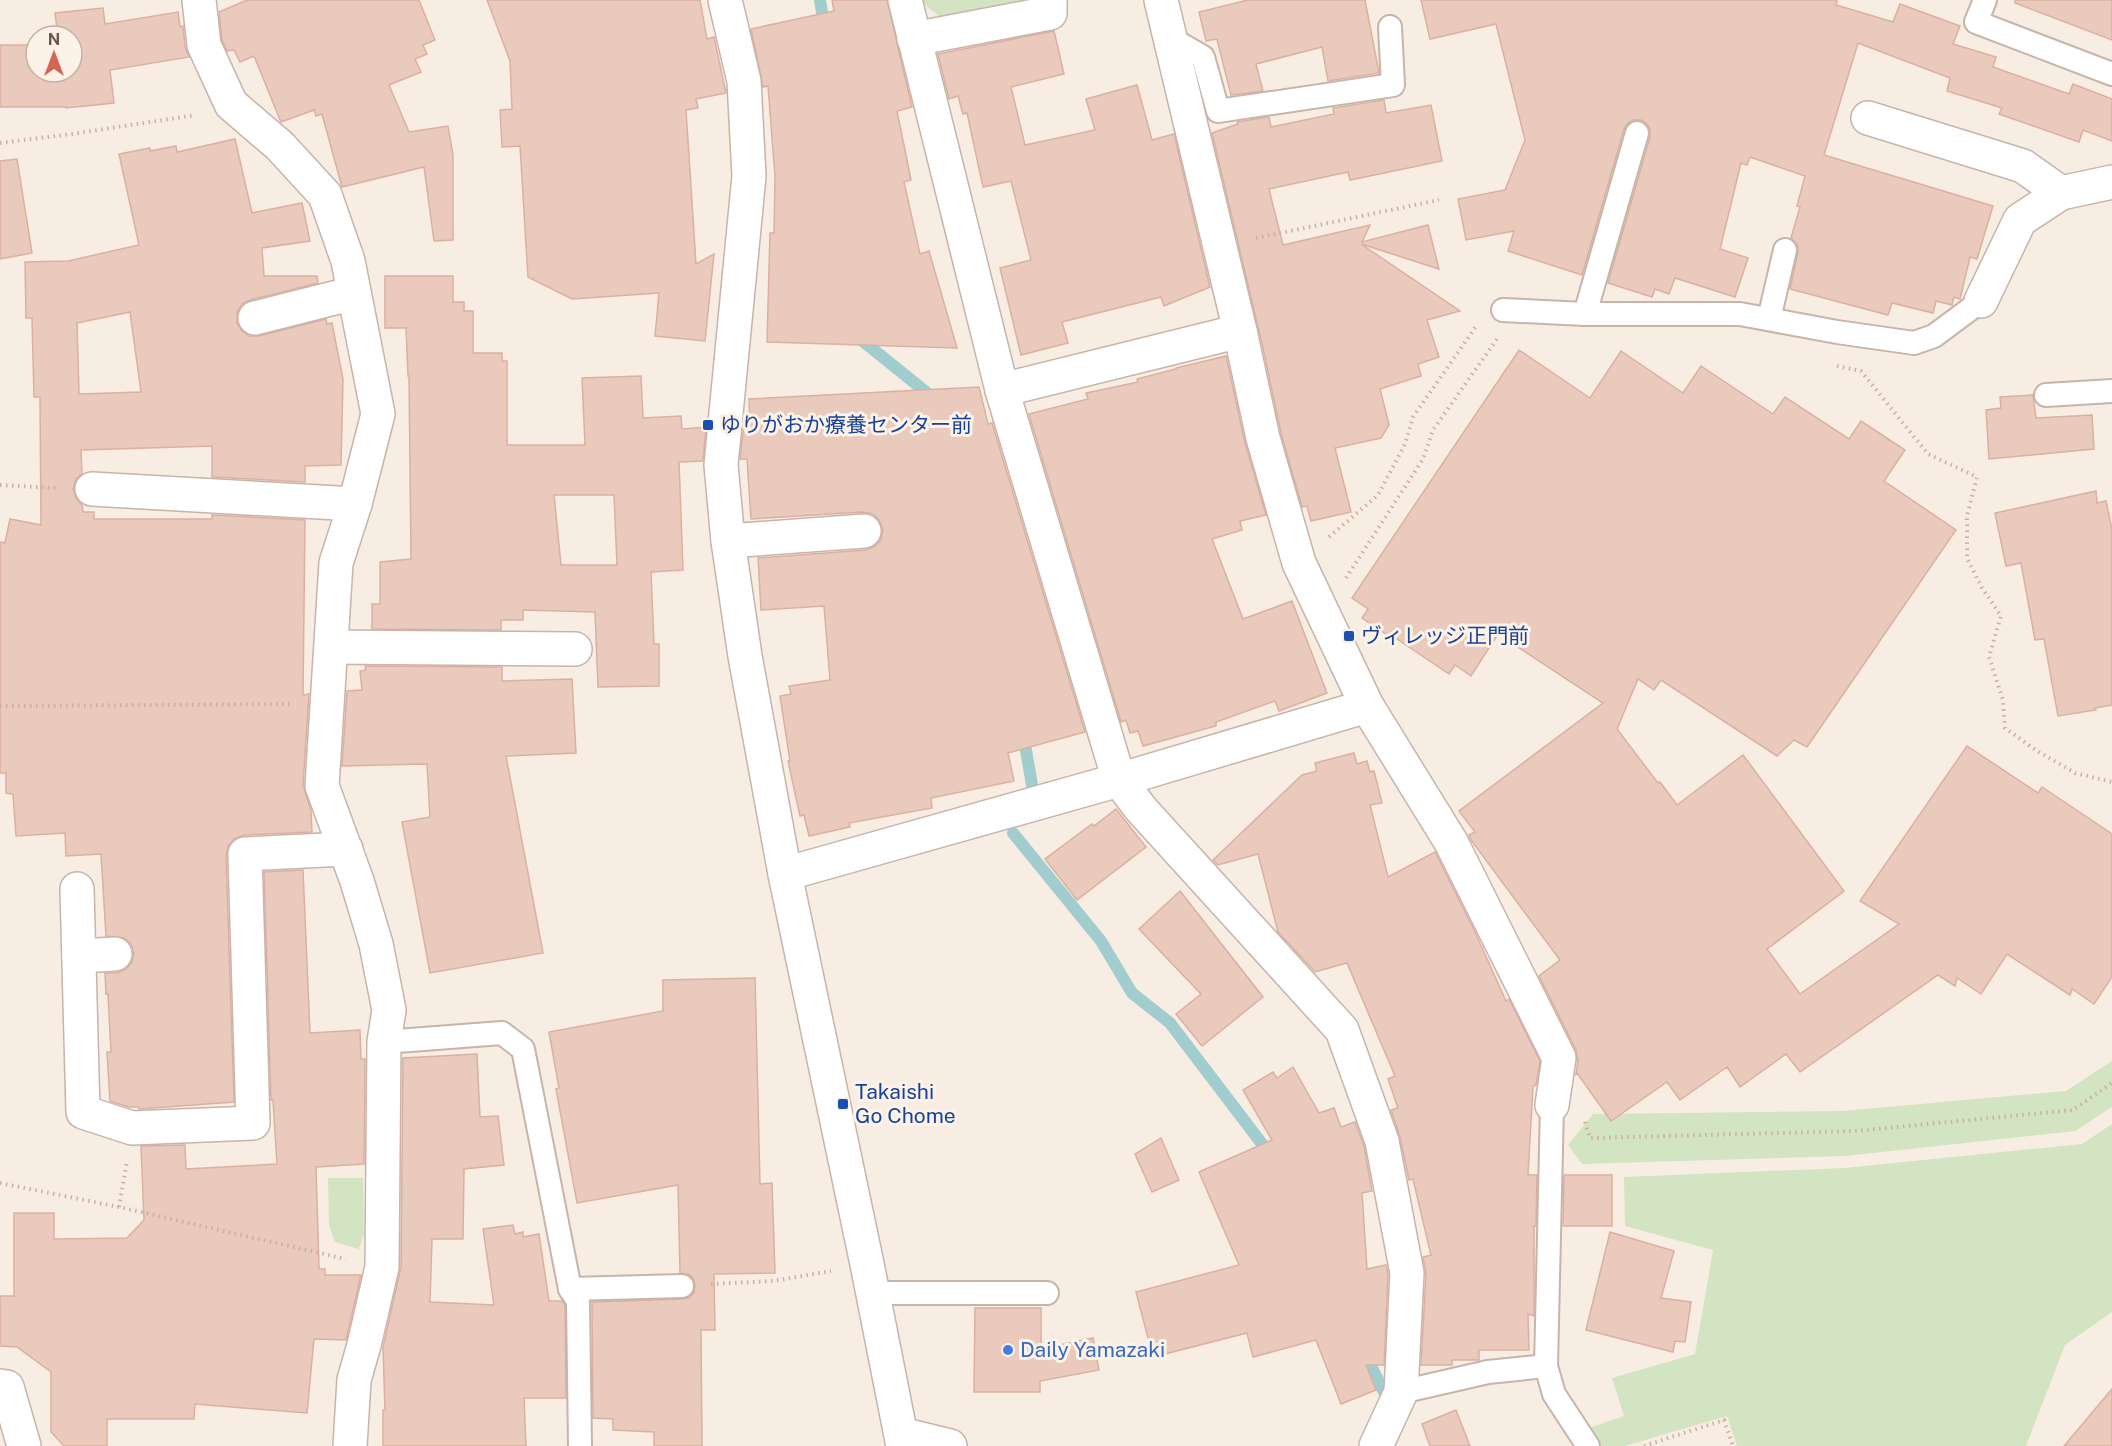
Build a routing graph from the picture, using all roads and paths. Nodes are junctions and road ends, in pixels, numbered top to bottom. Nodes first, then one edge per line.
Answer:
1 (199, 0) edge
2 (725, 0) edge
3 (905, 0) edge
4 (1050, 0) edge
5 (1161, 0) edge
6 (1985, 0) edge
7 (1390, 27) dead end
8 (1170, 38) junction
9 (914, 39) junction
10 (2112, 74) edge
11 (1868, 118) dead end
12 (159, 121) dead end
13 (1637, 133) dead end
14 (0, 143) edge
15 (2112, 182) edge
16 (2061, 193) junction
17 (1439, 200) dead end
18 (1221, 250) junction
19 (1785, 250) dead end
20 (354, 293) junction
21 (1980, 301) joint
22 (1585, 314) junction
23 (255, 318) dead end
24 (1769, 320) junction
25 (1502, 321) junction
26 (1240, 331) junction
27 (1828, 364) dead end
28 (1002, 390) junction
29 (2112, 391) edge
30 (2046, 395) dead end
31 (0, 485) edge
32 (92, 489) joint
33 (355, 504) junction
34 (864, 531) dead end
35 (728, 541) junction
36 (1299, 563) junction
37 (1343, 582) dead end
38 (331, 647) junction
39 (575, 649) dead end
40 (328, 704) junction
41 (0, 706) edge
42 (1366, 706) junction
43 (1119, 780) junction
44 (2112, 782) edge
45 (346, 849) junction
46 (785, 874) junction
47 (77, 889) dead end
48 (115, 954) dead end
49 (79, 956) junction
50 (384, 1042) junction
51 (2112, 1083) edge
52 (1552, 1105) junction
53 (129, 1147) junction
54 (0, 1183) edge
55 (119, 1207) junction
56 (382, 1268) junction
57 (838, 1269) dead end
58 (682, 1286) joint
59 (570, 1289) junction
60 (872, 1293) junction
61 (1047, 1293) dead end
62 (1546, 1366) junction
63 (0, 1386) edge
64 (1401, 1392) junction
65 (902, 1440) edge
66 (24, 1446) edge
67 (351, 1446) edge
68 (580, 1446) edge
69 (950, 1446) edge
70 (1376, 1446) edge
71 (1588, 1446) edge
72 (1644, 1446) edge
73 (1733, 1446) edge

1 - 20 street
2 - 35 street
3 - 9 street
4 - 9 street
5 - 8 street
6 - 10 lane
7 - 8 lane
8 - 18 street
9 - 28 street
11 - 16 street
12 - 14 path
13 - 22 lane
15 - 16 street
16 - 21 street
17 - 18 path
18 - 26 street
19 - 24 lane
20 - 23 street
20 - 33 street
21 - 24 lane
22 - 24 lane
22 - 25 lane
25 - 36 path
25 - 37 path
26 - 28 street
26 - 36 street
27 - 44 path
28 - 43 street
29 - 30 lane
31 - 32 path
32 - 33 street
33 - 38 street
34 - 35 street
35 - 46 street
36 - 42 street
38 - 39 street
38 - 40 street
40 - 41 path
40 - 45 street
42 - 43 street
42 - 52 street
43 - 46 street
43 - 64 street
45 - 50 street
45 - 53 street
46 - 60 street
47 - 49 street
48 - 49 street
49 - 53 street
50 - 56 street
50 - 59 lane
51 - 52 path
52 - 62 lane
53 - 55 path
54 - 55 path
55 - 56 path
56 - 67 street
57 - 58 path
58 - 59 lane
59 - 68 lane
60 - 61 lane
60 - 65 street
62 - 64 lane
62 - 71 lane
63 - 66 street
64 - 70 street
65 - 69 street
72 - 73 path

